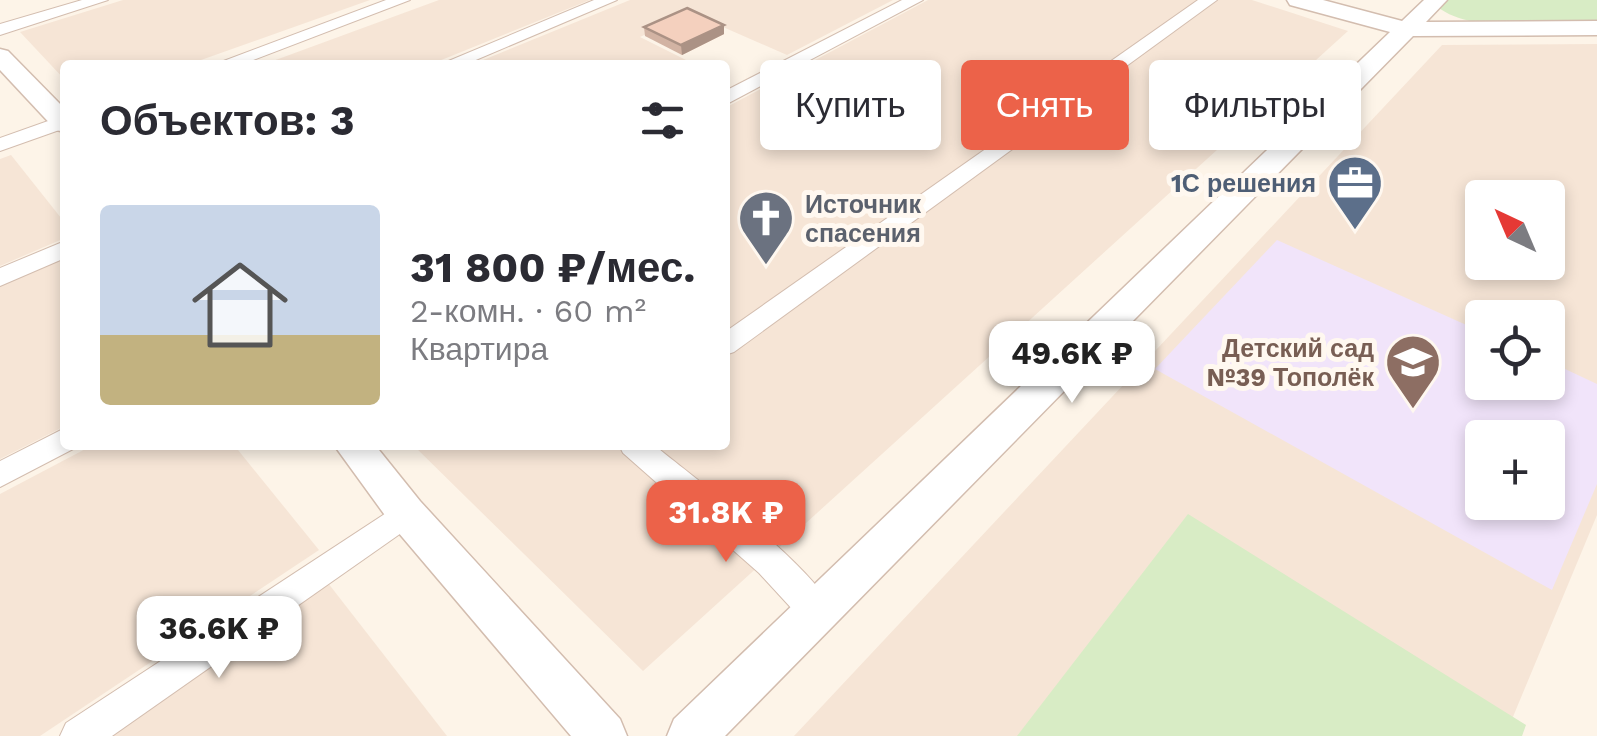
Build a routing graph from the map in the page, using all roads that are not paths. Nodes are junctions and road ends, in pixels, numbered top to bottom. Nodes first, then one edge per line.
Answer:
1 (100, 0) edge
2 (402, 0) edge
3 (609, 0) edge
4 (914, 0) edge
5 (1208, 0) edge
6 (1298, 0) edge
7 (1436, 0) edge
8 (1597, 28) edge
9 (1405, 29) junction
10 (0, 30) edge
11 (0, 56) edge
12 (236, 60) edge
13 (460, 60) edge
14 (730, 96) edge
15 (60, 118) edge
16 (60, 123) edge
17 (0, 145) edge
18 (60, 252) edge
19 (0, 278) edge
20 (730, 340) edge
21 (60, 443) edge
22 (357, 450) edge
23 (640, 450) edge
24 (0, 474) edge
25 (406, 512) junction
26 (816, 612) junction
27 (79, 736) edge
28 (603, 736) edge
29 (692, 736) edge

1 - 10 street
2 - 12 street
3 - 13 street
4 - 14 street
5 - 20 street
6 - 9 street
7 - 9 street
8 - 9 street
9 - 26 street
11 - 15 street
16 - 17 street
18 - 19 street
21 - 24 street
22 - 25 street
23 - 26 street
25 - 27 street
25 - 28 street
26 - 29 street

